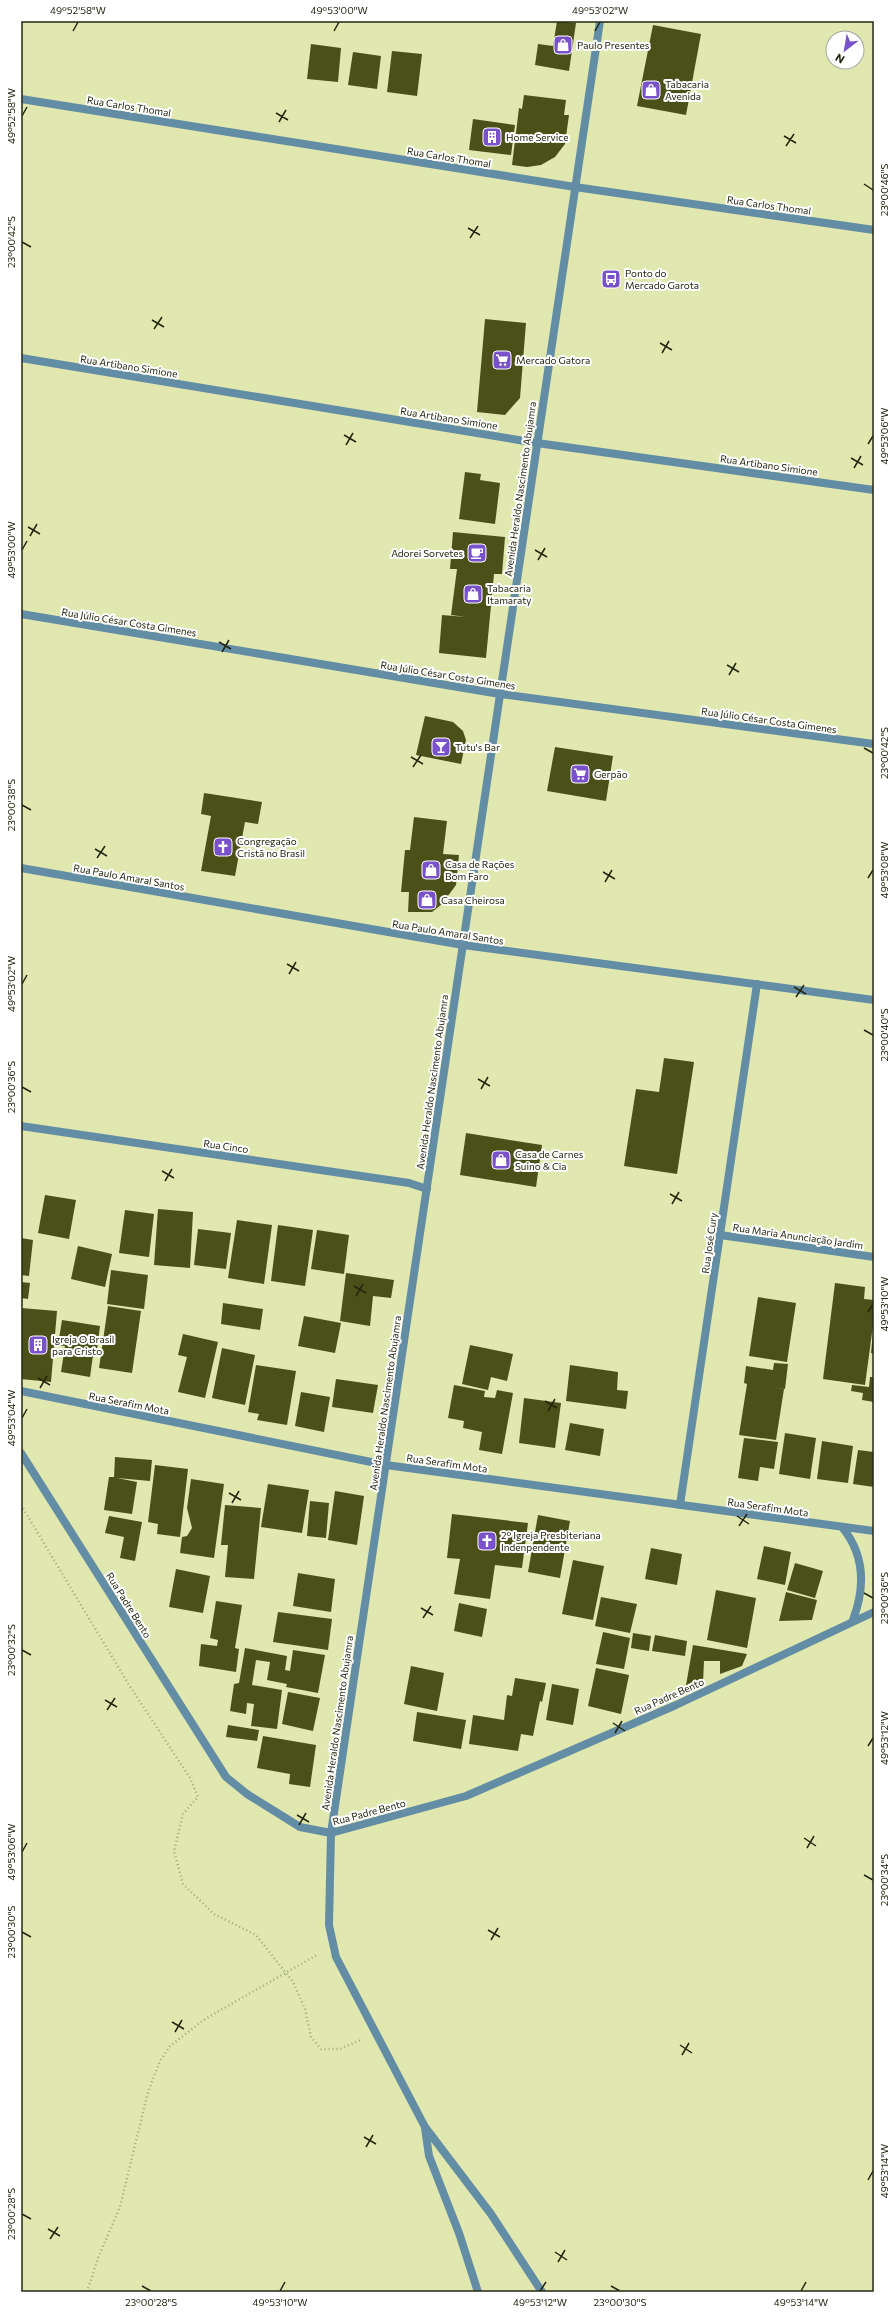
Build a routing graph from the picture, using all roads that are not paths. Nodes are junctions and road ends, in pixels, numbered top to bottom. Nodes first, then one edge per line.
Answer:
1 (600, 21) edge
2 (21, 99) edge
3 (575, 187) junction
4 (874, 230) edge
5 (21, 358) edge
6 (537, 443) junction
7 (874, 490) edge
8 (21, 614) edge
9 (500, 694) junction
10 (874, 744) edge
11 (21, 868) edge
12 (462, 945) junction
13 (756, 984) junction
14 (874, 1000) edge
15 (21, 1126) edge
16 (427, 1189) junction
17 (720, 1235) junction
18 (874, 1257) edge
19 (21, 1391) edge
20 (21, 1454) edge
21 (386, 1465) junction
22 (680, 1505) junction
23 (842, 1528) junction
24 (874, 1531) edge
25 (874, 1612) edge
26 (853, 1620) junction
27 (331, 1833) junction
28 (425, 2127) junction
29 (478, 2292) edge
30 (542, 2292) edge

1 - 3 street, Avenida Heraldo Nascimento Abujamra
2 - 3 street, Rua Carlos Thomal
3 - 4 street, Rua Carlos Thomal
3 - 6 street, Avenida Heraldo Nascimento Abujamra
5 - 6 street, Rua Artibano Simione
6 - 7 street, Rua Artibano Simione
6 - 9 street, Avenida Heraldo Nascimento Abujamra
8 - 9 street, Rua Júlio César Costa Gimenes
9 - 10 street, Rua Júlio César Costa Gimenes
9 - 12 street, Avenida Heraldo Nascimento Abujamra
11 - 12 street, Rua Paulo Amaral Santos
12 - 13 street, Rua Paulo Amaral Santos
12 - 16 street, Avenida Heraldo Nascimento Abujamra
13 - 14 street, Rua Paulo Amaral Santos
13 - 17 street, Rua José Cury
15 - 16 street, Rua Cinco
16 - 21 street, Avenida Heraldo Nascimento Abujamra
17 - 18 street, Rua Maria Anunciação Jardim
17 - 22 street, Rua José Cury
19 - 21 street, Rua Serafim Mota
20 - 27 street, Rua Padre Bento
21 - 22 street, Rua Serafim Mota
21 - 27 street, Avenida Heraldo Nascimento Abujamra
22 - 23 street, Rua Serafim Mota
23 - 24 street, Rua Serafim Mota
23 - 26 street
25 - 26 street, Rua Padre Bento
26 - 27 street, Rua Padre Bento
27 - 28 street, Avenida Heraldo Nascimento Abujamra
28 - 29 street, Avenida Heraldo Nascimento Abujamra
28 - 30 street, Avenida Heraldo Nascimento Abujamra

